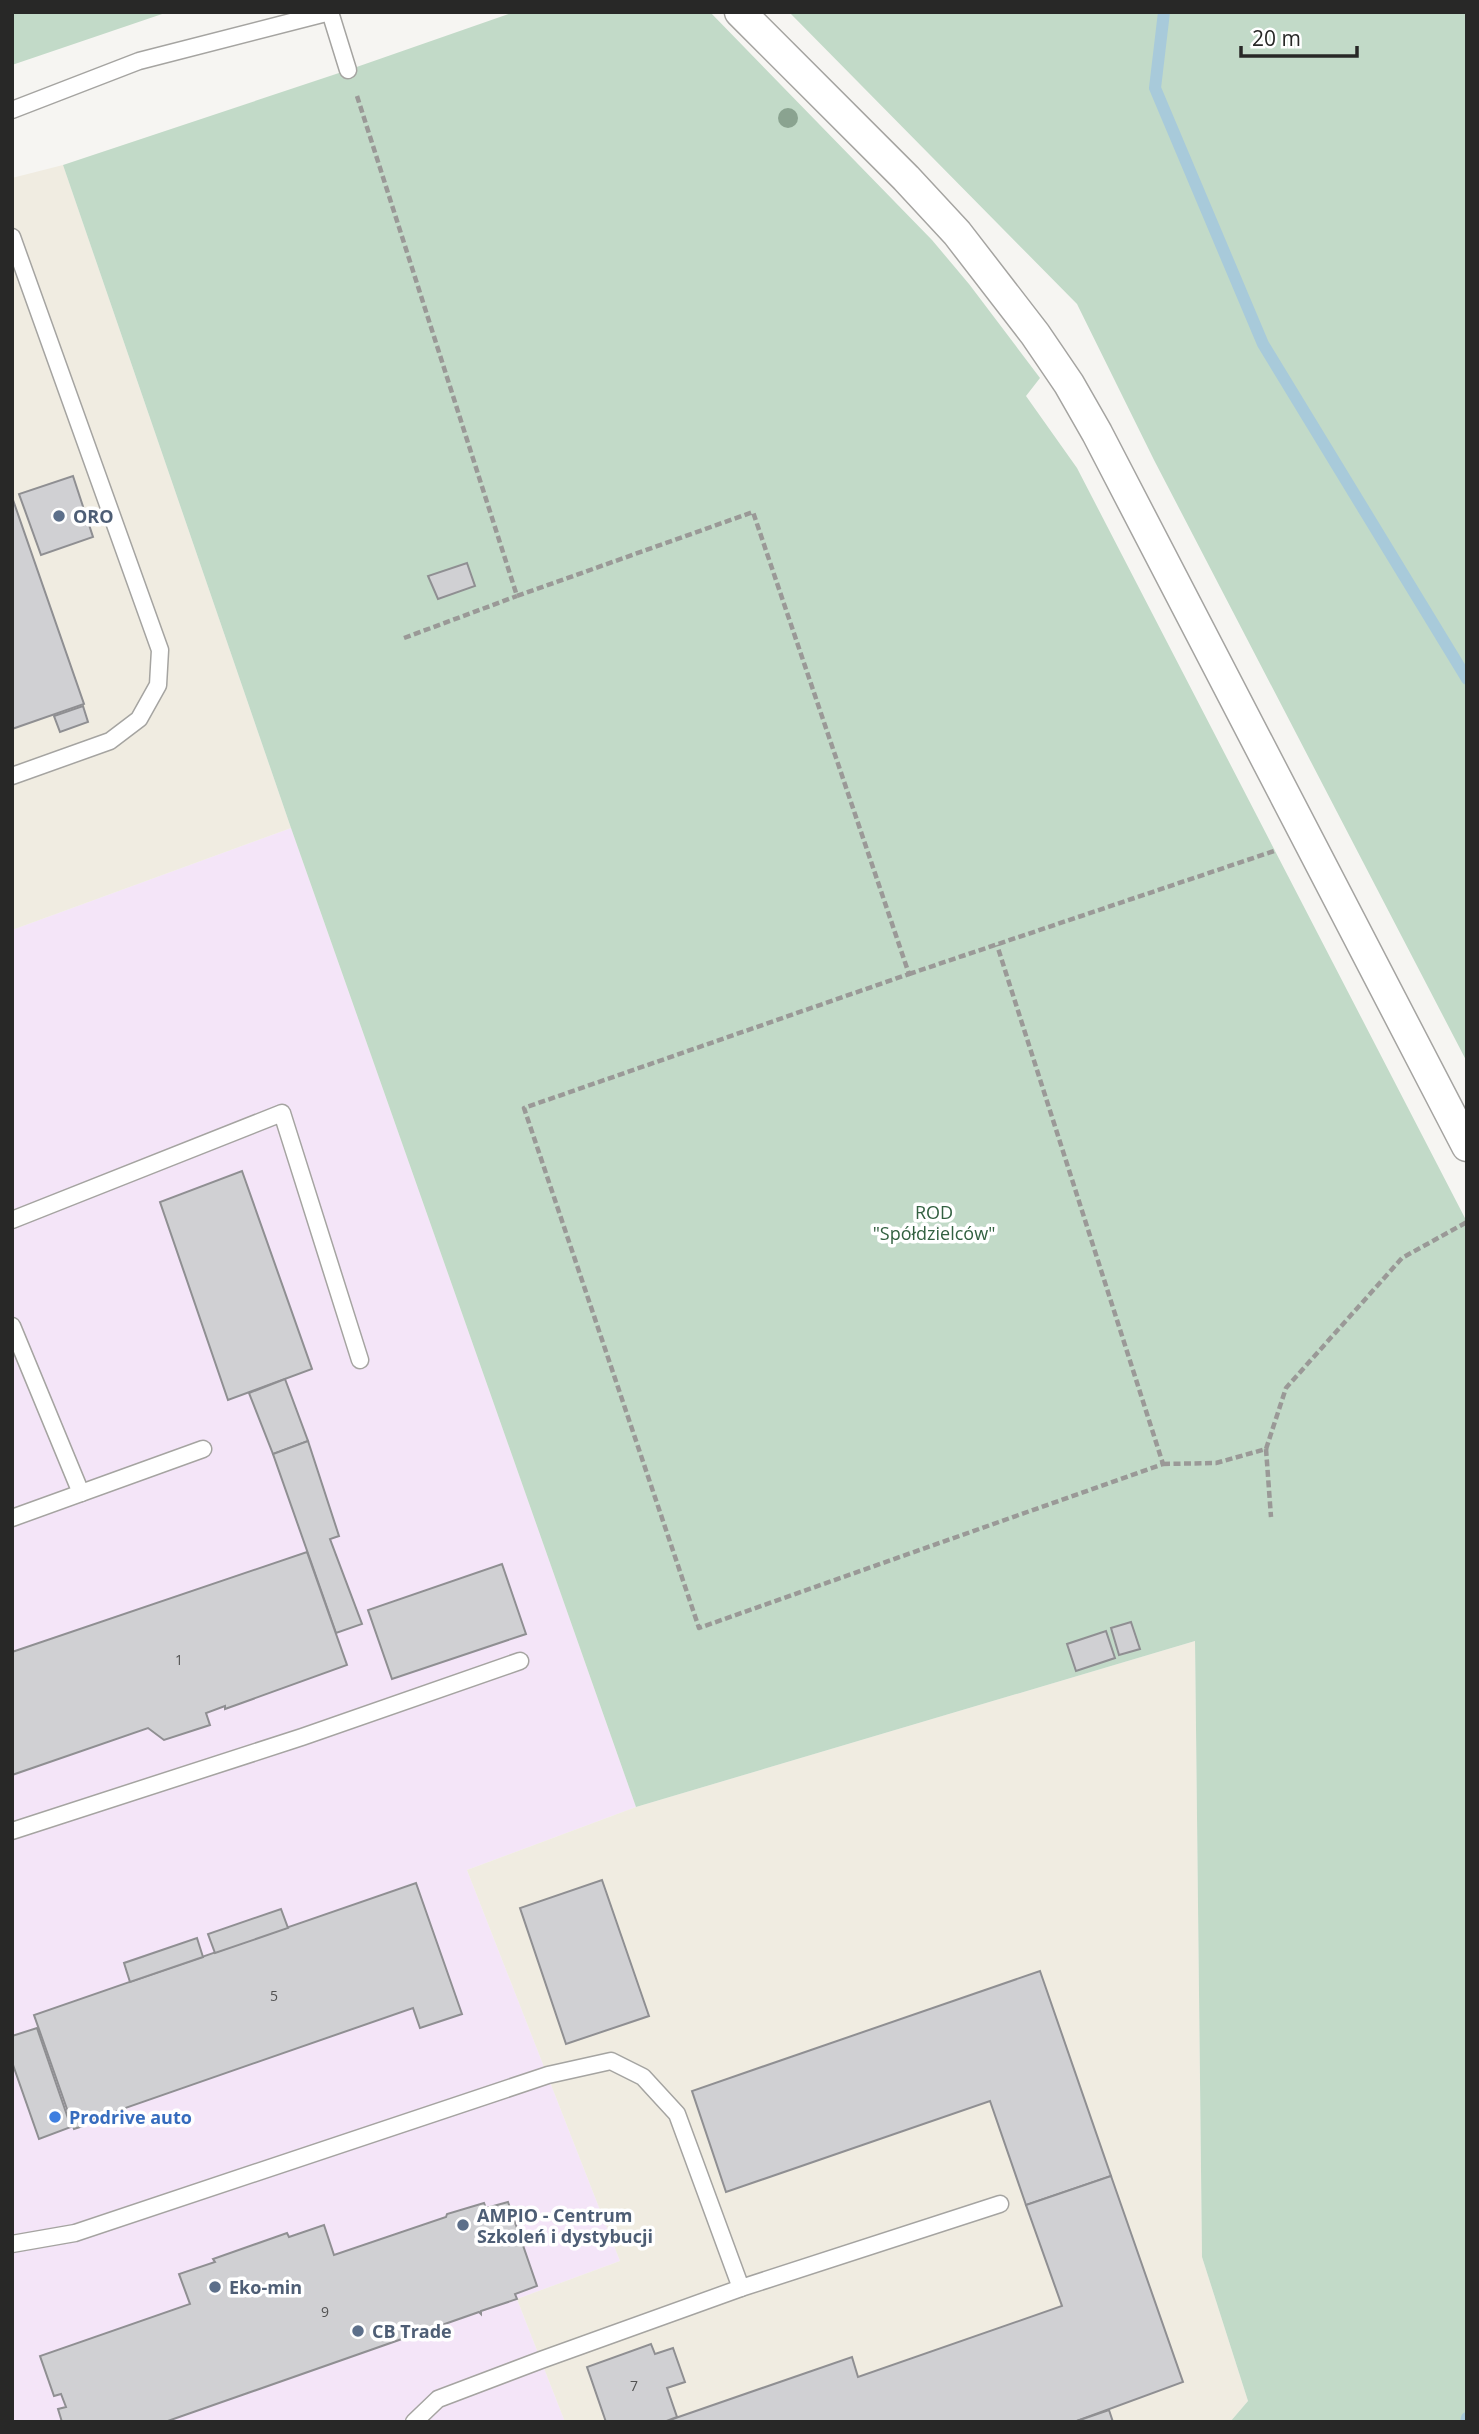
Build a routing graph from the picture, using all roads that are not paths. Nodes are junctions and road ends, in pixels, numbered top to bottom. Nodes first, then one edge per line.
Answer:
1 (330, 12) edge
2 (740, 12) edge
3 (348, 70) road end
4 (12, 110) edge
5 (12, 237) edge
6 (12, 776) edge
7 (1467, 1146) edge
8 (12, 1220) edge
9 (12, 1326) edge
10 (360, 1360) dead end
11 (203, 1449) dead end
12 (81, 1493) junction
13 (12, 1518) edge
14 (520, 1661) dead end
15 (12, 1831) edge
16 (1000, 2204) dead end
17 (12, 2244) edge
18 (741, 2288) junction
19 (414, 2422) edge

1 - 3 lane
1 - 4 lane
2 - 7 street
5 - 6 lane
8 - 10 lane
9 - 12 lane
11 - 12 lane
12 - 13 lane
14 - 15 lane
16 - 18 lane
17 - 18 lane
18 - 19 lane

